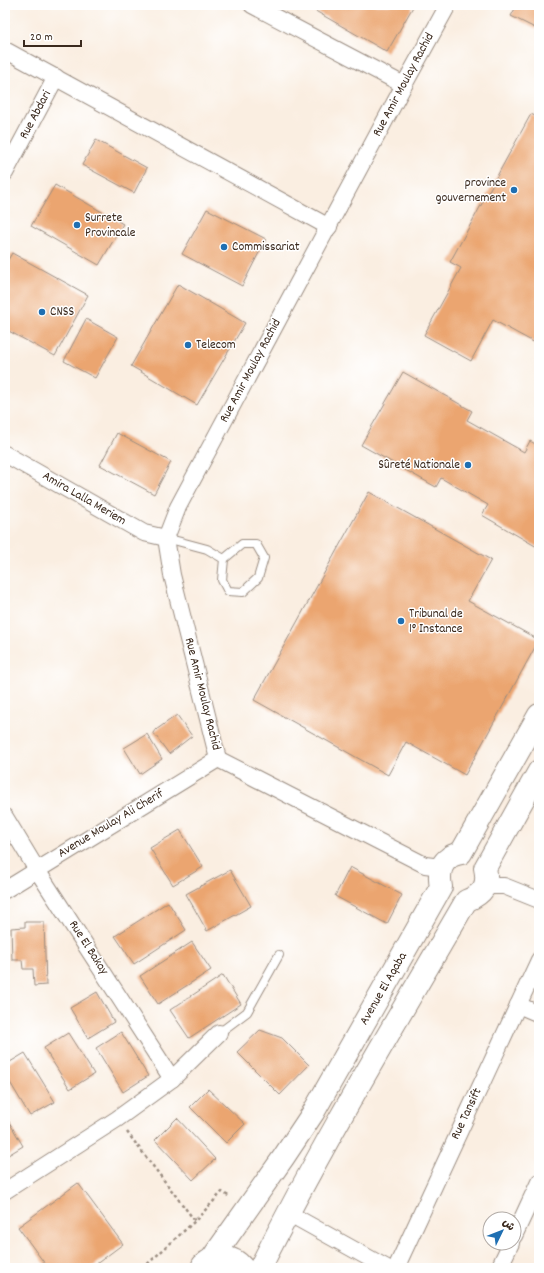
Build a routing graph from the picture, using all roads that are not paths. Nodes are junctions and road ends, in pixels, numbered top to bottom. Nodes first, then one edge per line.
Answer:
1 (252, 5) edge
2 (448, 5) edge
3 (5, 50) edge
4 (56, 77) junction
5 (404, 85) junction
6 (5, 173) edge
7 (329, 226) junction
8 (5, 454) edge
9 (166, 538) junction
10 (224, 559) junction
11 (539, 715) edge
12 (218, 759) junction
13 (539, 771) edge
14 (5, 817) edge
15 (461, 853) junction
16 (37, 870) junction
17 (441, 877) junction
18 (485, 877) junction
19 (5, 890) edge
20 (539, 900) edge
21 (466, 901) junction
22 (279, 955) dead end
23 (539, 960) edge
24 (518, 1005) junction
25 (539, 1014) edge
26 (219, 1033) joint
27 (172, 1079) junction
28 (539, 1182) edge
29 (5, 1191) edge
30 (288, 1213) junction
31 (522, 1219) edge
32 (507, 1251) edge
33 (203, 1265) edge
34 (244, 1268) edge
35 (260, 1268) edge
36 (387, 1268) edge
37 (396, 1268) edge
38 (499, 1268) edge

1 - 5 street
2 - 5 street, Rue Amir Moulay Rachid
3 - 4 street
4 - 6 street, Rue Abdari
4 - 7 street
5 - 7 street, Rue Amir Moulay Rachid
7 - 9 street, Rue Amir Moulay Rachid
8 - 9 street, Amira Lalla Meriem
9 - 10 lane
9 - 12 street, Rue Amir Moulay Rachid
10 - 10 lane
11 - 15 main road, Avenue El Aqaba
12 - 16 street, Avenue Moulay Ali Cherif
12 - 17 street
13 - 18 main road, Avenue El Aqaba
14 - 16 street, Rue El Bakay
15 - 17 main road, Avenue El Aqaba
15 - 18 main road
16 - 19 street, Avenue Moulay Ali Cherif
16 - 27 street, Rue El Bakay
17 - 21 main road
17 - 33 main road, Avenue El Aqaba
18 - 20 street
18 - 21 main road, Avenue El Aqaba
21 - 30 main road, Avenue El Aqaba
22 - 26 lane
23 - 24 street, Rue Tansift
24 - 25 street
24 - 37 street, Rue Tansift
26 - 27 street
27 - 29 street
28 - 31 street
30 - 35 main road, Avenue El Aqaba
30 - 36 street
32 - 38 street
33 - 34 main road

